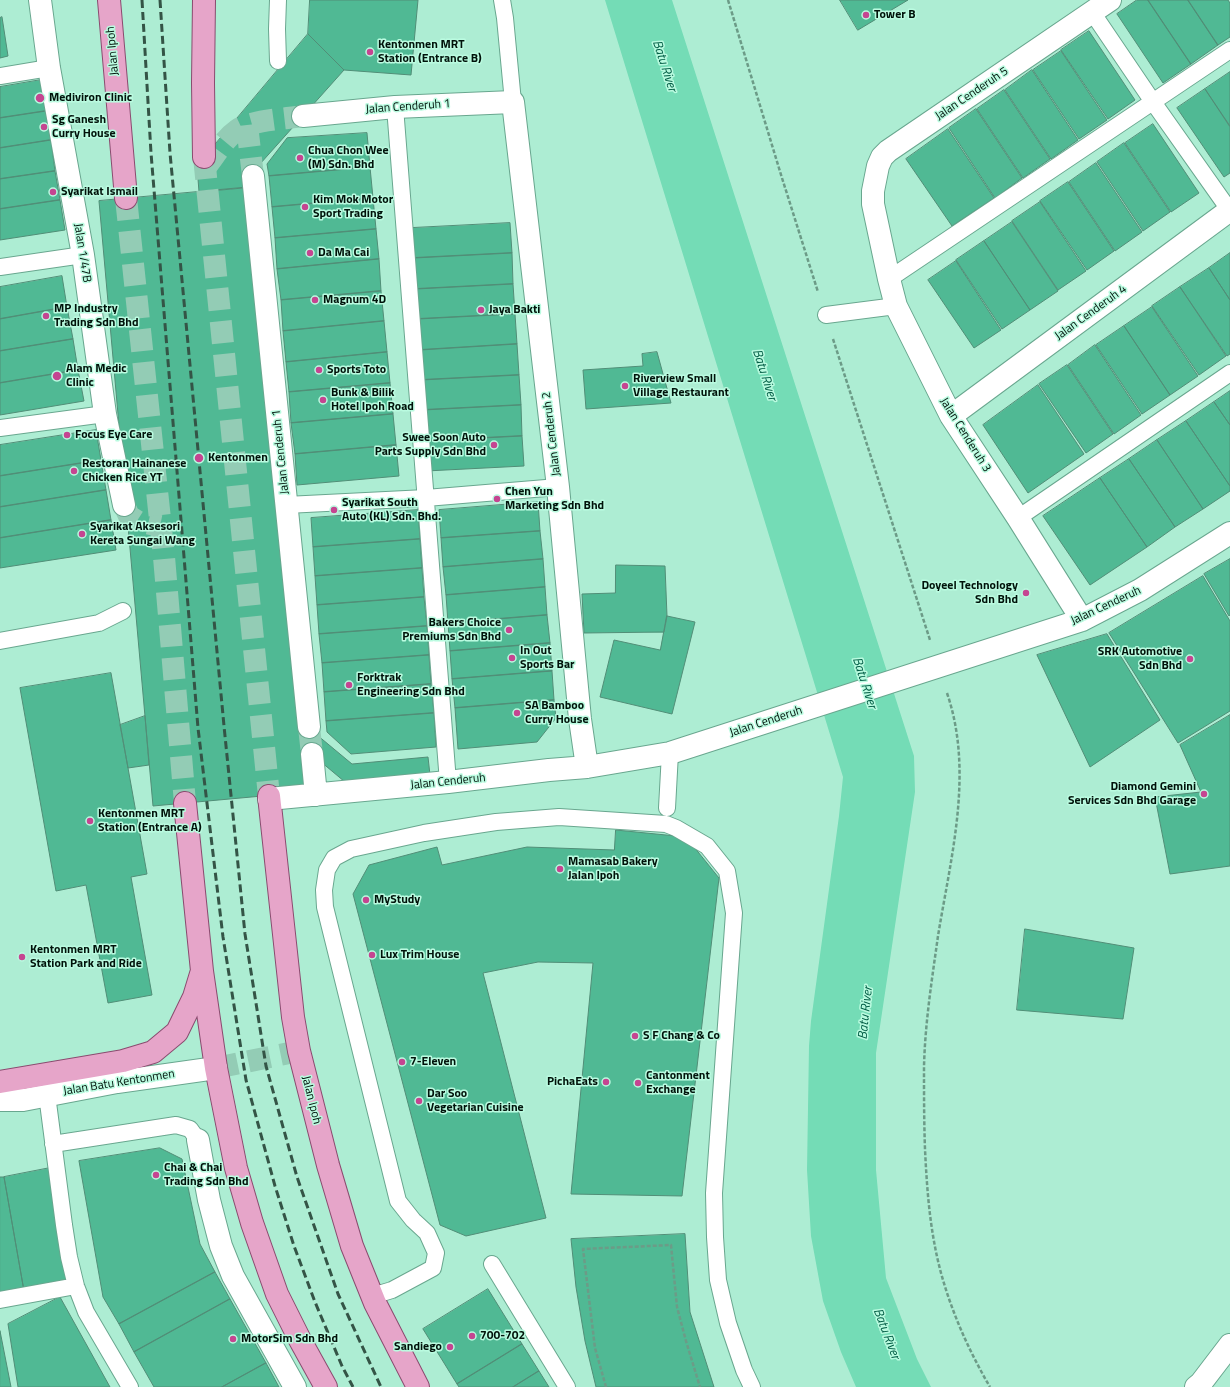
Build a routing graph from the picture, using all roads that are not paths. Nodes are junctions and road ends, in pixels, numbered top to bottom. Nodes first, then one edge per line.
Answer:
1 (40, 0) edge
2 (109, 0) edge
3 (204, 0) edge
4 (278, 0) edge
5 (502, 0) edge
6 (1110, 0) edge
7 (1092, 12) junction
8 (1230, 50) edge
9 (278, 61) dead end
10 (49, 68) junction
11 (0, 76) edge
12 (513, 102) junction
13 (1153, 102) junction
14 (395, 107) junction
15 (311, 111) tunnel mouth
16 (204, 157) tunnel mouth
17 (253, 176) tunnel mouth
18 (126, 198) tunnel mouth
19 (1230, 210) edge
20 (874, 213) joint
21 (83, 255) junction
22 (0, 267) edge
23 (889, 279) junction
24 (896, 306) junction
25 (826, 315) road end
26 (1230, 373) edge
27 (105, 414) junction
28 (951, 416) junction
29 (0, 428) edge
30 (558, 487) junction
31 (426, 498) junction
32 (286, 505) junction
33 (124, 506) tunnel mouth
34 (1018, 518) junction
35 (1230, 533) edge
36 (124, 611) dead end
37 (1082, 620) junction
38 (0, 641) edge
39 (309, 727) tunnel mouth
40 (670, 753) junction
41 (312, 754) tunnel mouth
42 (587, 767) junction
43 (448, 782) junction
44 (316, 795) junction
45 (269, 798) joint
46 (185, 803) tunnel mouth
47 (667, 808) dead end
48 (202, 971) junction
49 (216, 1068) junction
50 (0, 1082) edge
51 (47, 1096) junction
52 (0, 1100) edge
53 (23, 1100) junction
54 (0, 1104) edge
55 (0, 1113) edge
56 (198, 1140) joint
57 (53, 1144) junction
58 (492, 1264) dead end
59 (76, 1286) junction
60 (372, 1296) junction
61 (0, 1300) edge
62 (1230, 1345) edge
63 (130, 1387) edge
64 (295, 1387) edge
65 (326, 1387) edge
66 (418, 1387) edge
67 (567, 1387) edge
68 (752, 1387) edge
69 (1196, 1387) edge

1 - 10 street, Jalan 1/47B
2 - 18 main road, Jalan Ipoh
3 - 16 main road
4 - 9 lane
5 - 12 lane
6 - 7 street, Jalan Cenderuh 5
7 - 13 lane
7 - 20 street, Jalan Cenderuh 5
8 - 13 lane
10 - 11 lane
10 - 21 street, Jalan 1/47B
12 - 14 street, Jalan Cenderuh 1
12 - 30 street, Jalan Cenderuh 2
13 - 19 lane
13 - 23 lane
14 - 15 street, Jalan Cenderuh 1
14 - 31 lane
17 - 32 street, Jalan Cenderuh 1
19 - 28 street, Jalan Cenderuh 4
20 - 23 street, Jalan Cenderuh 3
21 - 22 lane
21 - 27 street, Jalan 1/47B
23 - 24 street, Jalan Cenderuh 3
24 - 25 lane
24 - 28 street, Jalan Cenderuh 3
26 - 34 lane
27 - 29 lane
27 - 33 street, Jalan 1/47B
28 - 34 street, Jalan Cenderuh 3
30 - 31 lane
30 - 42 street, Jalan Cenderuh 2
31 - 32 lane
31 - 43 lane
32 - 39 street, Jalan Cenderuh 1
34 - 37 street, Jalan Cenderuh 3
35 - 37 street, Jalan Cenderuh
36 - 38 lane
37 - 40 street, Jalan Cenderuh
40 - 42 street, Jalan Cenderuh
40 - 47 lane
41 - 44 street
42 - 43 street, Jalan Cenderuh
43 - 44 street, Jalan Cenderuh
44 - 45 street, Jalan Cenderuh
45 - 60 main road, Jalan Ipoh
46 - 48 main road
48 - 49 main road
48 - 50 main road
49 - 51 street, Jalan Batu Kentonmen
49 - 65 main road
51 - 53 street, Jalan Batu Kentonmen
51 - 57 lane
52 - 53 street, Jalan Batu Kentonmen
53 - 54 street
53 - 55 street, Jalan Batu Kentonmen
56 - 57 lane
56 - 64 street
57 - 59 lane
58 - 67 lane
59 - 61 lane
59 - 63 lane
60 - 66 main road, Jalan Ipoh
60 - 68 lane
62 - 69 street

